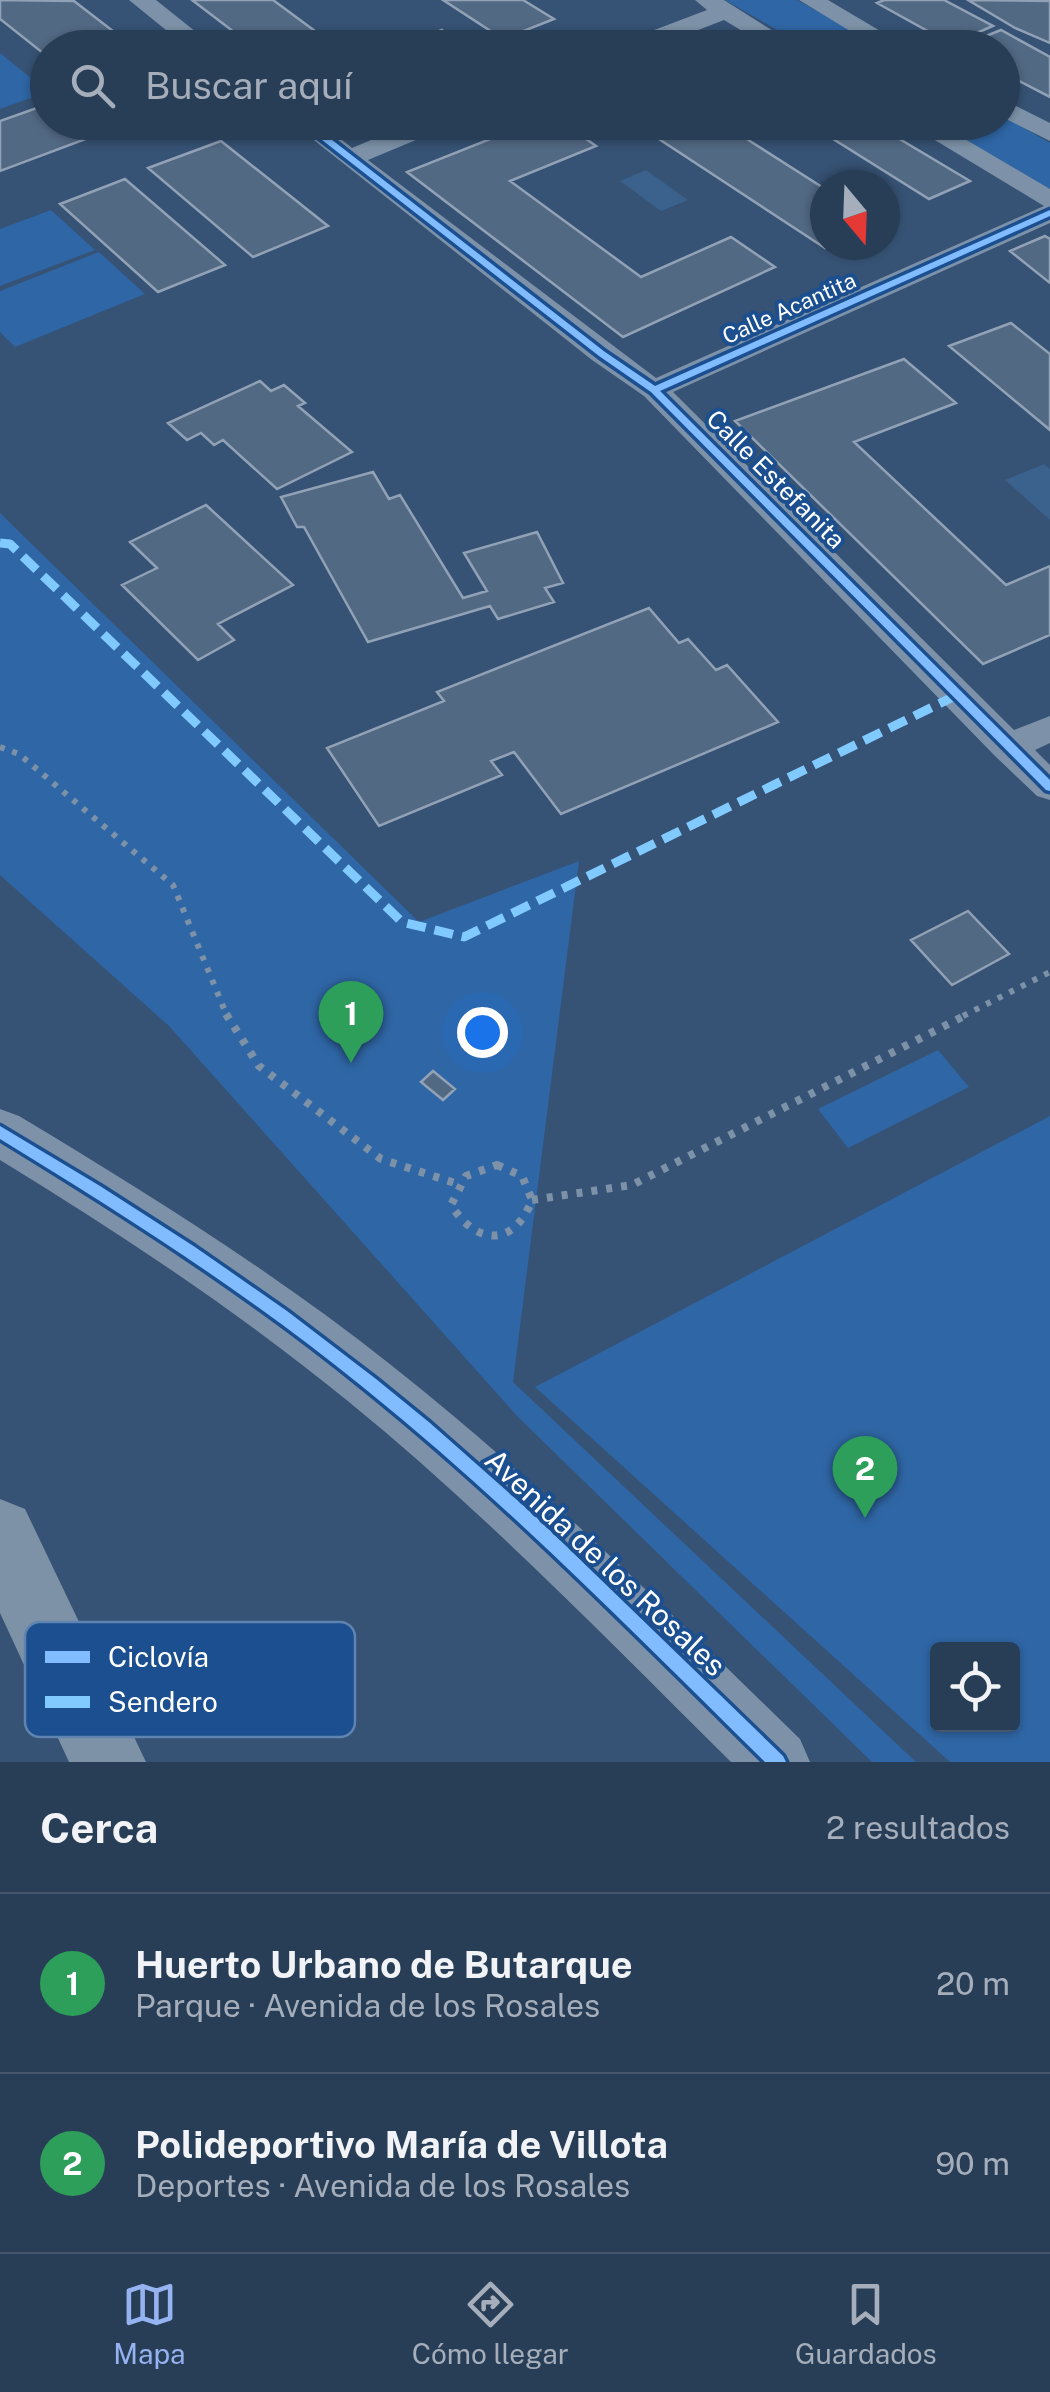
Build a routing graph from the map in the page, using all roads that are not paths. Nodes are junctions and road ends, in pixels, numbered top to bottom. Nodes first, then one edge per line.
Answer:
1 (141, 0) edge
2 (813, 0) edge
3 (716, 5) edge
4 (180, 30) edge
5 (665, 30) edge
6 (758, 30) edge
7 (866, 30) edge
8 (1020, 116) edge
9 (1050, 133) edge
10 (326, 140) edge
11 (394, 140) edge
12 (948, 140) edge
13 (349, 158) junction
14 (1050, 200) edge
15 (1050, 214) edge
16 (654, 390) junction
17 (1050, 729) edge
18 (1008, 746) junction
19 (1050, 787) edge
20 (0, 1132) edge
21 (0, 1534) edge
22 (42, 1622) edge
23 (96, 1737) edge
24 (108, 1762) edge
25 (777, 1762) edge

1 - 4 street
2 - 7 street
3 - 5 street
3 - 6 street
8 - 9 street
10 - 13 street, Calle Estefanita
11 - 13 street
12 - 14 street
13 - 16 street, Calle Estefanita
15 - 16 street, Calle Acantita
16 - 18 street, Calle Estefanita
17 - 18 street
18 - 19 street, Calle Estefanita
20 - 25 street, Avenida de los Rosales
21 - 22 highway
23 - 24 highway

